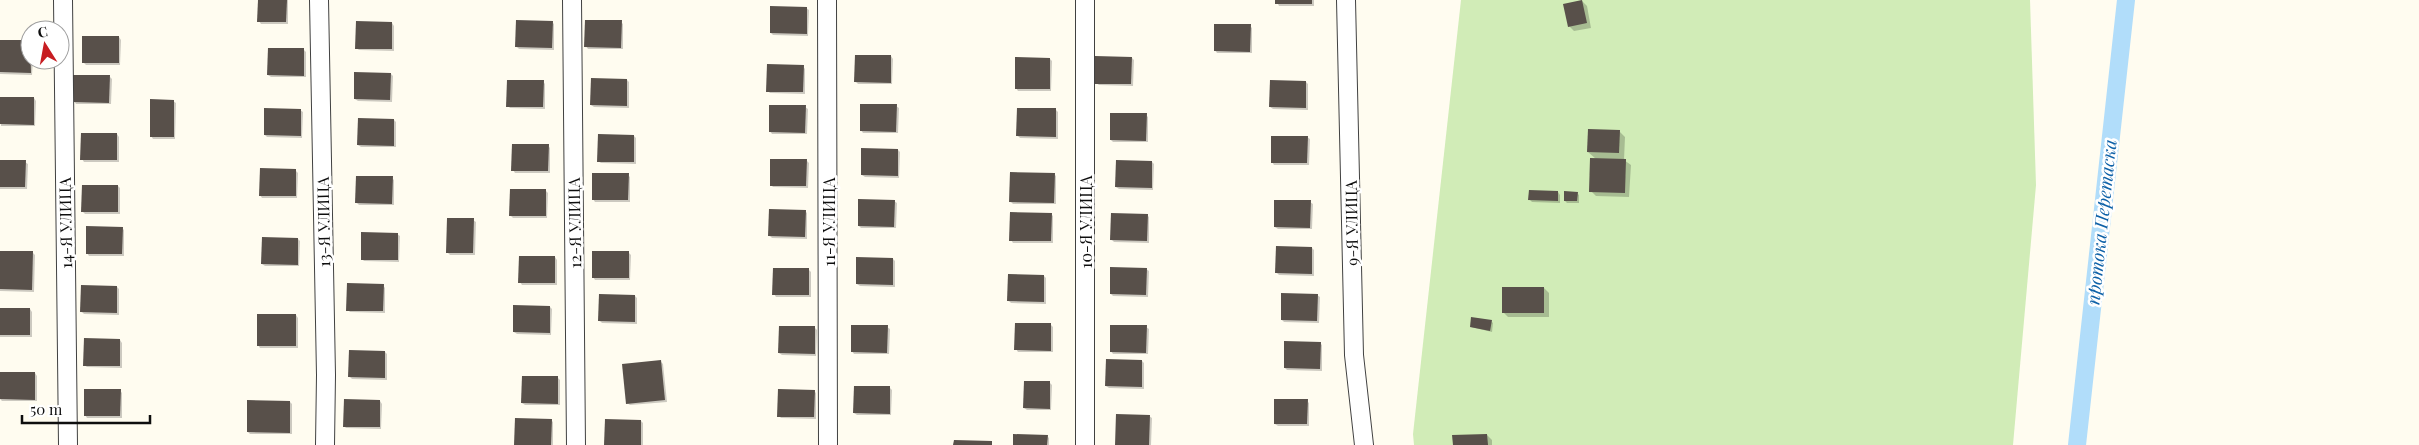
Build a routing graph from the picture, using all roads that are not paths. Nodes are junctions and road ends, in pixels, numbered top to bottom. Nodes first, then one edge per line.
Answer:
1 (62, 0) edge
2 (319, 0) edge
3 (572, 0) edge
4 (827, 0) edge
5 (1085, 0) edge
6 (1346, 0) edge
7 (68, 445) edge
8 (325, 445) edge
9 (576, 445) edge
10 (828, 445) edge
11 (1085, 445) edge
12 (1364, 445) edge

1 - 7 street, 14-Я УЛИЦА
2 - 8 street, 13-Я УЛИЦА
3 - 9 street, 12-Я УЛИЦА
4 - 10 street, 11-Я УЛИЦА
5 - 11 street, 10-Я УЛИЦА
6 - 12 street, 9-Я УЛИЦА

